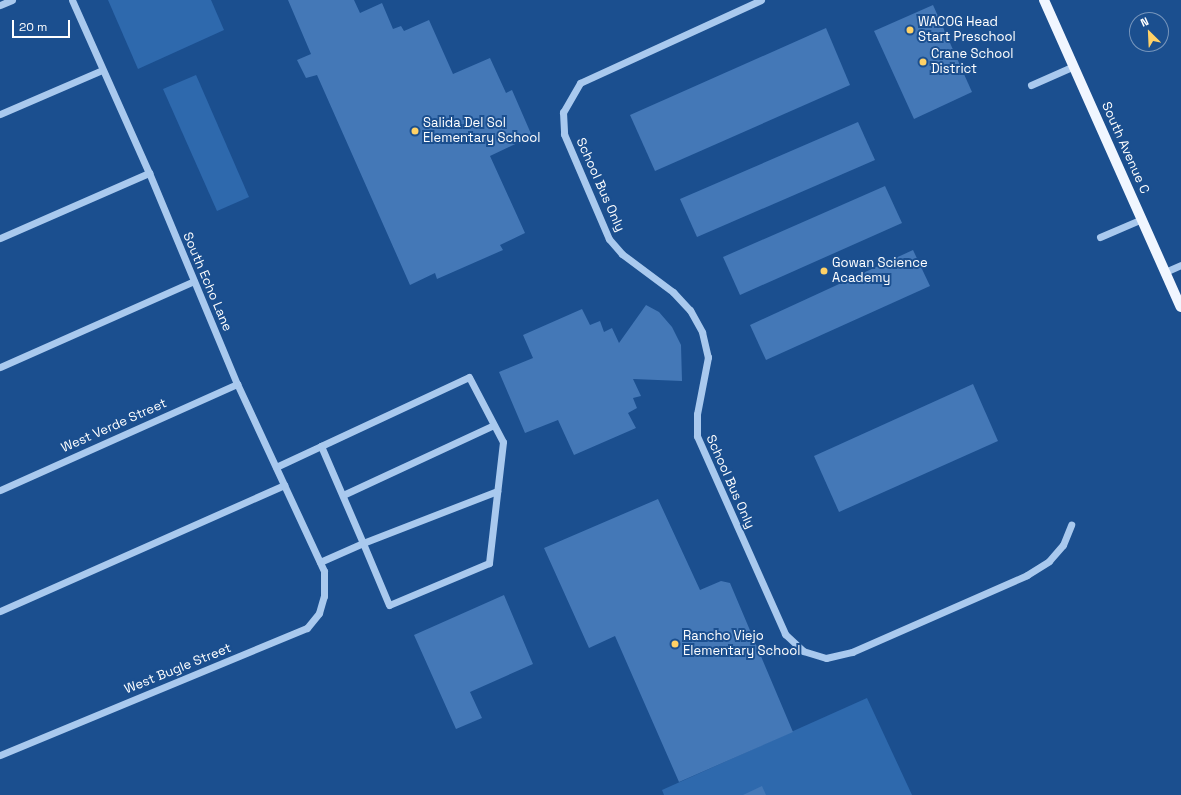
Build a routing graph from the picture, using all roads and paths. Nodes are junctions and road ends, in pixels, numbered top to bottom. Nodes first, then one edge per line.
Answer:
1 (12, 0) edge
2 (72, 0) edge
3 (761, 0) edge
4 (1044, 0) edge
5 (0, 5) edge
6 (1074, 66) junction
7 (102, 70) junction
8 (1031, 85) dead end
9 (0, 114) edge
10 (149, 173) junction
11 (1142, 219) junction
12 (1100, 237) dead end
13 (0, 238) edge
14 (1181, 265) edge
15 (1166, 272) junction
16 (194, 281) junction
17 (1181, 307) edge
18 (0, 367) edge
19 (237, 384) junction
20 (494, 425) junction
21 (321, 446) junction
22 (276, 467) junction
23 (284, 485) junction
24 (0, 490) edge
25 (497, 491) junction
26 (342, 495) junction
27 (1071, 525) dead end
28 (363, 543) junction
29 (320, 562) junction
30 (324, 571) joint
31 (0, 611) edge
32 (0, 755) edge

1 - 5 street
2 - 7 street, South Echo Lane
3 - 27 street, School Bus Only
4 - 6 main road, South Avenue C
6 - 8 street
6 - 11 main road, South Avenue C
7 - 9 street
7 - 10 street, South Echo Lane
10 - 13 street
10 - 16 street, South Echo Lane
11 - 12 street
11 - 15 main road, South Avenue C
14 - 15 street
15 - 17 main road, South Avenue C
16 - 18 street
16 - 19 street, South Echo Lane
19 - 22 street, South Echo Lane
19 - 24 street, West Verde Street
20 - 21 street
20 - 25 street
20 - 26 street
21 - 22 street
21 - 26 street
22 - 23 street, South Echo Lane
23 - 29 street, South Echo Lane
23 - 31 street
25 - 28 street
25 - 28 street
26 - 28 street
28 - 29 street
29 - 30 street, South Echo Lane
30 - 32 street, West Bugle Street

